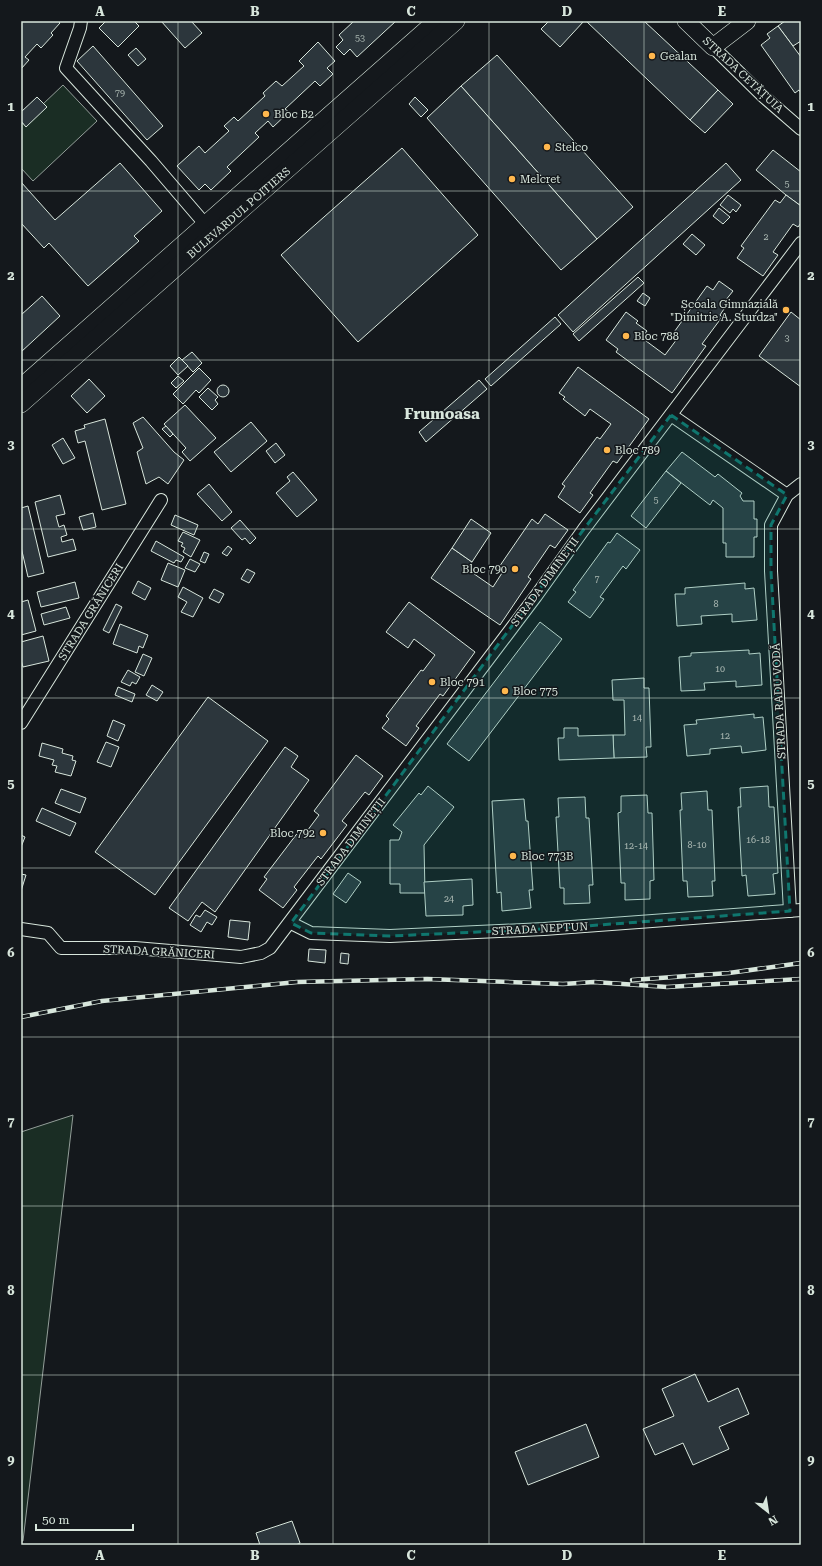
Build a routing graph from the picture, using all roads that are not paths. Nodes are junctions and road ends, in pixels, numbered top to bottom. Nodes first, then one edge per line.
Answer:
1 (81, 21) edge
2 (436, 21) edge
3 (456, 21) edge
4 (686, 21) edge
5 (747, 21) edge
6 (713, 47) junction
7 (801, 129) edge
8 (205, 224) junction
9 (801, 243) edge
10 (21, 387) edge
11 (21, 404) edge
12 (671, 415) junction
13 (801, 484) edge
14 (787, 495) junction
15 (161, 500) dead end
16 (21, 723) edge
17 (796, 910) edge
18 (291, 923) junction
19 (21, 929) edge

1 - 8 street
2 - 8 main road, BULEVARDUL POITIERS
3 - 11 main road, BULEVARDUL POITIERS
4 - 6 main road, STRADA CETĂȚUIA
5 - 6 main road
6 - 7 street, STRADA CETĂȚUIA
8 - 10 main road, BULEVARDUL POITIERS
9 - 12 street, STRADA DIMINEȚII
12 - 14 street
12 - 18 street, STRADA DIMINEȚII
13 - 14 street, STRADA RADU VODĂ
14 - 17 street, STRADA RADU VODĂ
15 - 16 street, STRADA GRĂNICERI
17 - 18 street, STRADA NEPTUN
18 - 19 street, STRADA GRĂNICERI

